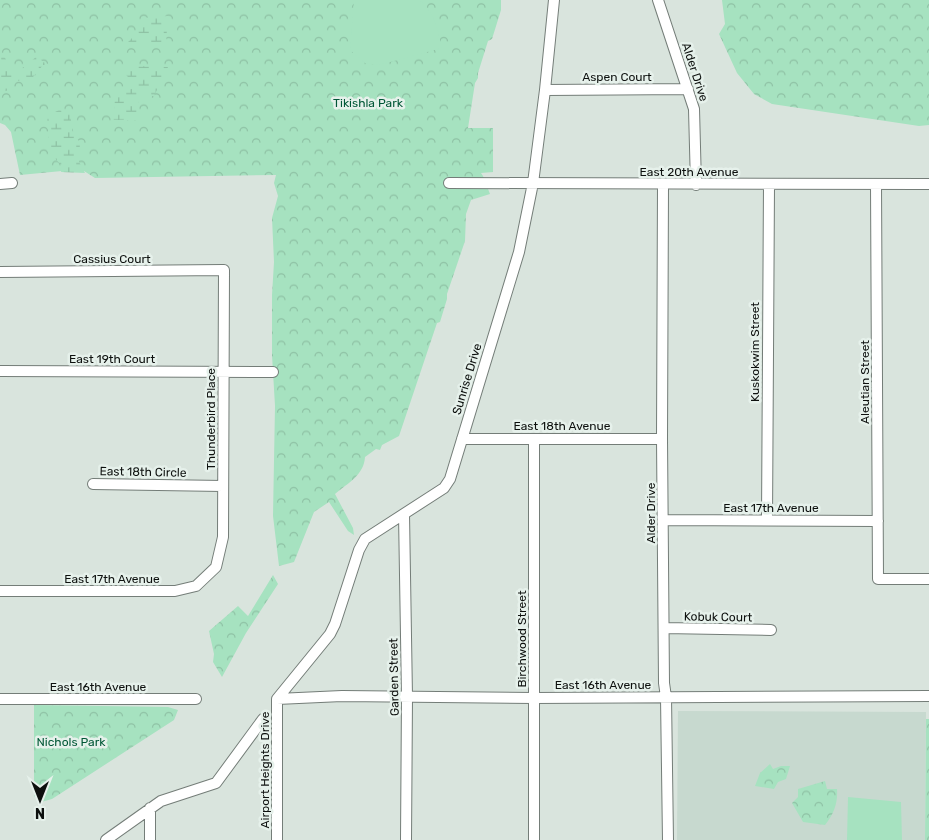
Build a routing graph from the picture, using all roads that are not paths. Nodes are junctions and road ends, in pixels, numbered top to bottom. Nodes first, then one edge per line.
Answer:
1 (554, 0) edge
2 (658, 0) edge
3 (688, 88) junction
4 (545, 90) junction
5 (12, 183) dead end
6 (449, 183) dead end
7 (534, 183) junction
8 (0, 184) edge
9 (769, 184) junction
10 (876, 184) junction
11 (929, 184) edge
12 (663, 185) junction
13 (696, 185) junction
14 (224, 270) joint
15 (0, 272) edge
16 (0, 371) edge
17 (224, 372) junction
18 (273, 372) dead end
19 (462, 439) junction
20 (534, 439) junction
21 (662, 439) junction
22 (93, 484) dead end
23 (224, 486) junction
24 (404, 514) junction
25 (663, 520) junction
26 (767, 520) junction
27 (878, 521) junction
28 (216, 567) joint
29 (929, 579) edge
30 (0, 591) edge
31 (664, 628) junction
32 (771, 630) dead end
33 (929, 696) edge
34 (407, 697) junction
35 (666, 697) junction
36 (534, 698) junction
37 (0, 699) edge
38 (196, 699) dead end
39 (278, 699) junction
40 (264, 719) dead end
41 (150, 808) junction
42 (106, 840) edge
43 (150, 840) edge
44 (278, 840) edge
45 (406, 840) edge
46 (534, 840) edge
47 (668, 840) edge

1 - 4 street, Sunrise Drive
2 - 3 street, Alder Drive
3 - 4 street, Aspen Court
3 - 13 street, Alder Drive
4 - 7 street, Sunrise Drive
5 - 8 street
6 - 7 street, East 20th Avenue
7 - 12 street, East 20th Avenue
7 - 19 street, Sunrise Drive
9 - 10 street, East 20th Avenue
9 - 13 street, East 20th Avenue
9 - 26 street, Kuskokwim Street
10 - 11 street, East 20th Avenue
10 - 27 street, Aleutian Street
12 - 13 street, East 20th Avenue
12 - 21 street, Alder Drive
14 - 15 street, Cassius Court
14 - 17 street, Thunderbird Place
16 - 17 street, East 19th Court
17 - 18 street, East 19th Court
17 - 23 street, Thunderbird Place
19 - 20 street, East 18th Avenue
19 - 24 street, Sunrise Drive
20 - 21 street, East 18th Avenue
20 - 36 street, Birchwood Street
21 - 25 street, Alder Drive
22 - 23 street, East 18th Circle
23 - 28 street, Thunderbird Place
24 - 34 street, Garden Street
24 - 39 street, Sunrise Drive
25 - 26 street, East 17th Avenue
25 - 31 street, Alder Drive
26 - 27 street, East 17th Avenue
27 - 29 street, Aleutian Street
28 - 30 street, East 17th Avenue
31 - 32 street, Kobuk Court
31 - 35 street, Alder Drive
33 - 35 street, East 16th Avenue
34 - 36 street, East 16th Avenue
34 - 39 street, East 16th Avenue
34 - 45 street, Garden Street
35 - 36 street, East 16th Avenue
35 - 47 street, Alder Drive
36 - 46 street, Birchwood Street
37 - 38 street, East 16th Avenue
39 - 44 street, Airport Heights Drive
40 - 41 street
41 - 42 street
41 - 43 street

